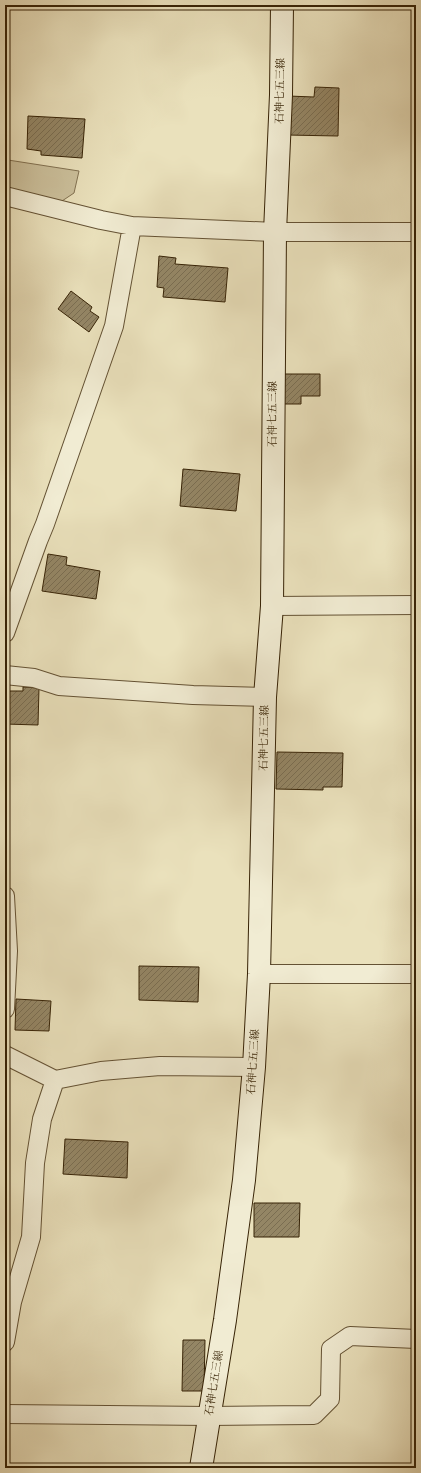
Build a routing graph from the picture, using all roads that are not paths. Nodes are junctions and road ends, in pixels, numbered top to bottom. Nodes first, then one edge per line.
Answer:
1 (282, 5) edge
2 (5, 196) edge
3 (132, 226) junction
4 (275, 232) junction
5 (416, 232) edge
6 (416, 605) edge
7 (272, 606) junction
8 (5, 633) edge
9 (5, 675) edge
10 (266, 697) junction
11 (5, 896) edge
12 (259, 974) junction
13 (416, 974) edge
14 (5, 1009) edge
15 (5, 1055) edge
16 (254, 1067) junction
17 (55, 1080) junction
18 (416, 1339) edge
19 (5, 1342) edge
20 (5, 1414) edge
21 (209, 1416) junction
22 (201, 1468) edge

1 - 4 main road, 石神七五三線
2 - 3 street
3 - 4 street
3 - 8 street
4 - 5 street
4 - 7 main road, 石神七五三線
6 - 7 street
7 - 10 main road, 石神七五三線
9 - 10 street
10 - 12 main road, 石神七五三線
11 - 14 street
12 - 13 street
12 - 16 main road, 石神七五三線
15 - 17 street
16 - 17 street
16 - 21 main road, 石神七五三線
17 - 19 street
18 - 21 street
20 - 21 street
21 - 22 main road, 石神七五三線

